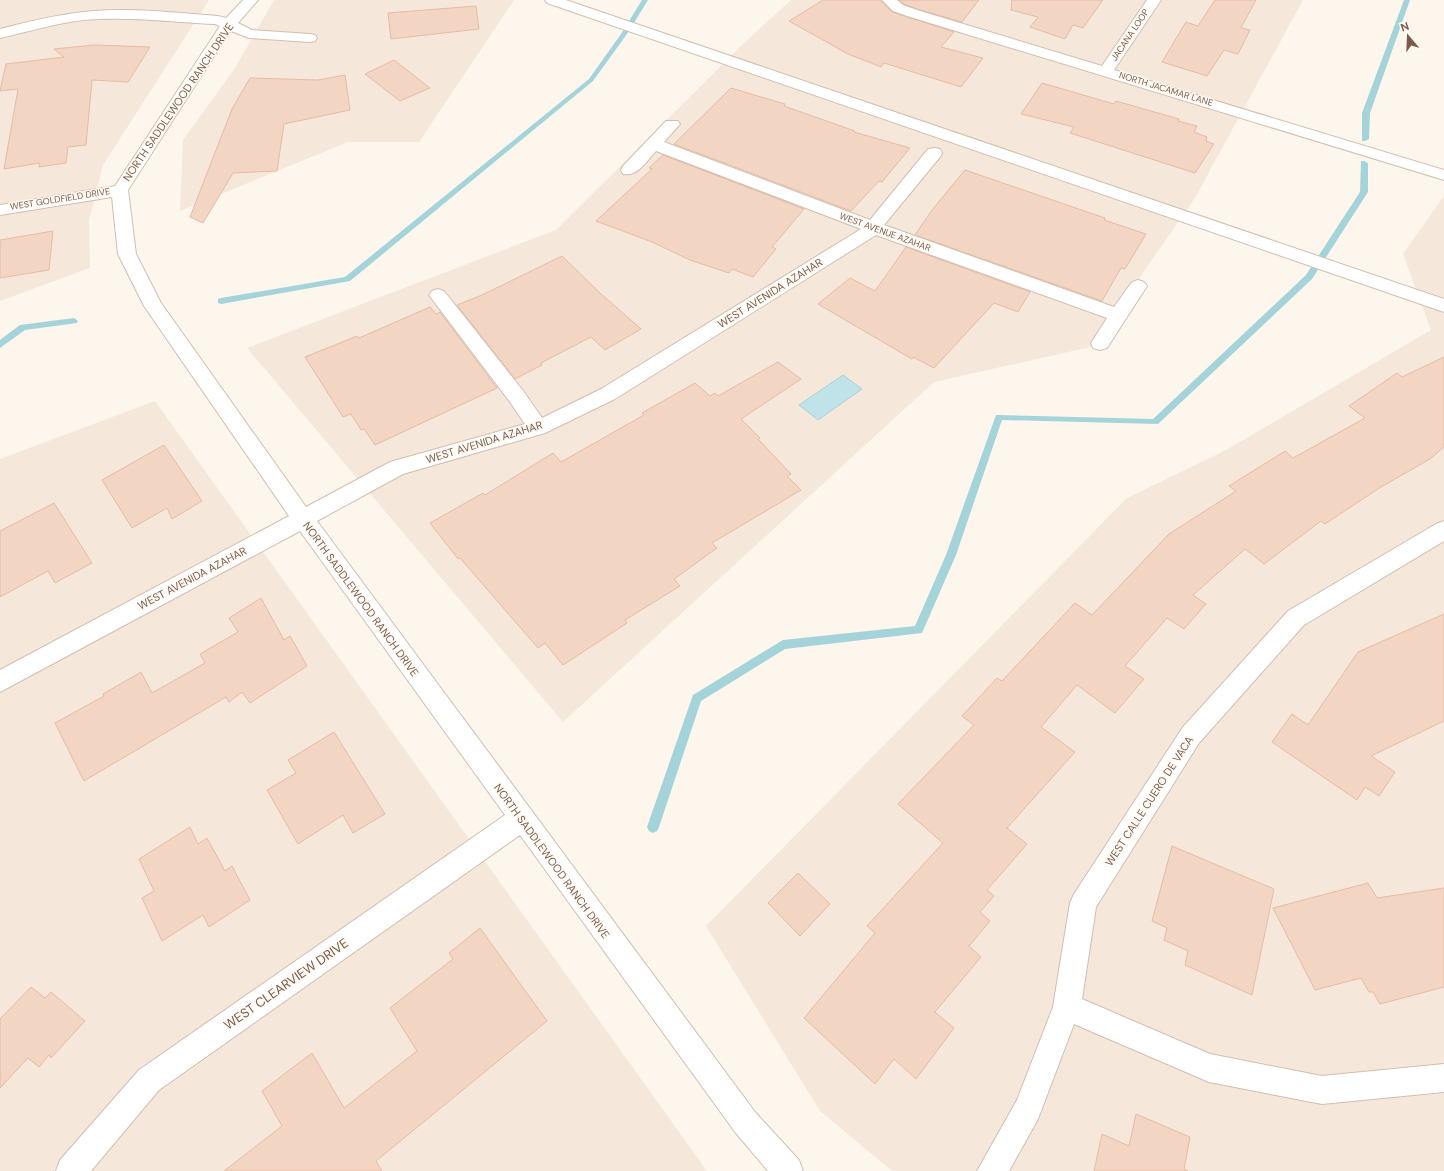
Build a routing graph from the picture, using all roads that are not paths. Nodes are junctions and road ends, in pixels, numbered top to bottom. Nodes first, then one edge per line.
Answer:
1 (251, 0) edge
2 (552, 0) edge
3 (889, 0) edge
4 (1154, 0) edge
5 (228, 25) junction
6 (0, 34) edge
7 (310, 38) dead end
8 (1106, 71) junction
9 (672, 124) dead end
10 (653, 144) junction
11 (934, 153) dead end
12 (629, 170) dead end
13 (1444, 175) edge
14 (120, 190) junction
15 (0, 210) edge
16 (872, 227) junction
17 (1138, 286) dead end
18 (438, 295) dead end
19 (1444, 306) edge
20 (1118, 316) junction
21 (1100, 343) dead end
22 (538, 428) junction
23 (303, 519) junction
24 (1444, 530) edge
25 (0, 682) edge
26 (521, 819) junction
27 (1067, 1008) junction
28 (1444, 1078) edge
29 (71, 1171) edge
30 (788, 1171) edge
31 (992, 1171) edge

1 - 5 street, NORTH SADDLEWOOD RANCH DRIVE
2 - 19 street
3 - 8 street, NORTH JACAMAR LANE
4 - 8 street, JACANA LOOP
5 - 6 street
5 - 7 street
5 - 14 street, NORTH SADDLEWOOD RANCH DRIVE
8 - 13 street, NORTH JACAMAR LANE
9 - 10 street
10 - 12 street
10 - 16 street, WEST AVENUE AZAHAR
11 - 16 street, WEST AVENIDA AZAHAR
14 - 15 street, WEST GOLDFIELD DRIVE
14 - 23 street, NORTH SADDLEWOOD RANCH DRIVE
16 - 20 street, WEST AVENUE AZAHAR
16 - 22 street, WEST AVENIDA AZAHAR
17 - 20 street
18 - 22 street
20 - 21 street
22 - 23 street, WEST AVENIDA AZAHAR
23 - 25 street, WEST AVENIDA AZAHAR
23 - 26 street, NORTH SADDLEWOOD RANCH DRIVE
24 - 27 street, WEST CALLE CUERO DE VACA
26 - 29 street, WEST CLEARVIEW DRIVE
26 - 30 street, NORTH SADDLEWOOD RANCH DRIVE
27 - 28 street
27 - 31 street, WEST CALLE CUERO DE VACA

